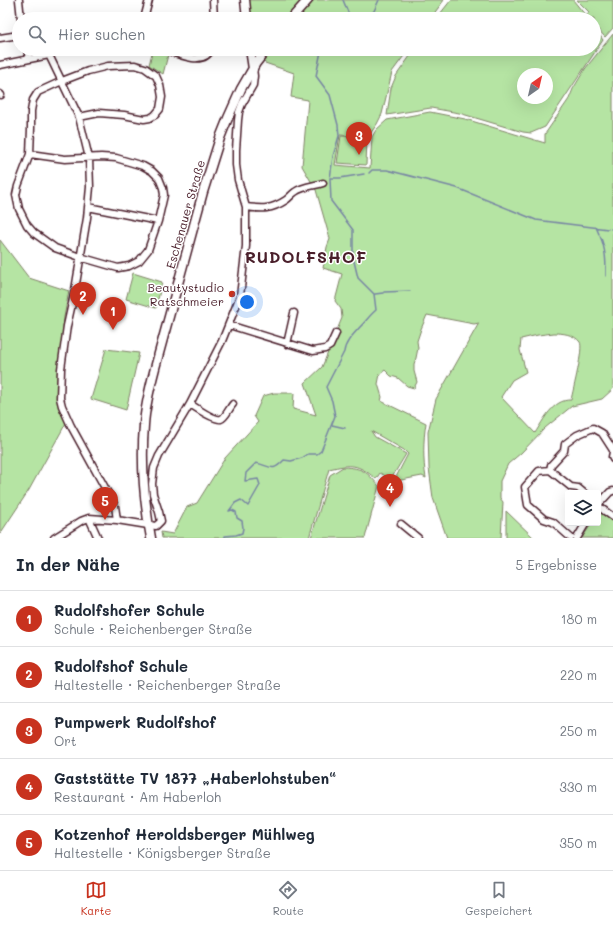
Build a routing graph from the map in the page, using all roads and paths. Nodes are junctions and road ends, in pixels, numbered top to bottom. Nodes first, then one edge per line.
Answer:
1 (19, 0) edge
2 (149, 0) edge
3 (213, 0) edge
4 (245, 0) edge
5 (308, 0) edge
6 (20, 12) edge
7 (146, 12) edge
8 (214, 12) edge
9 (246, 12) edge
10 (297, 12) edge
11 (12, 36) edge
12 (0, 38) edge
13 (28, 56) edge
14 (38, 56) edge
15 (51, 56) edge
16 (186, 56) edge
17 (204, 56) edge
18 (251, 56) edge
19 (261, 56) edge
20 (29, 59) junction
21 (0, 65) edge
22 (253, 69) junction
23 (62, 81) junction
24 (79, 117) junction
25 (30, 154) junction
26 (89, 158) junction
27 (323, 184) dead end
28 (88, 207) junction
29 (246, 207) junction
30 (158, 221) junction
31 (80, 257) junction
32 (294, 313) dead end
33 (229, 325) junction
34 (336, 333) dead end
35 (287, 344) junction
36 (190, 404) junction
37 (233, 404) dead end
38 (613, 451) edge
39 (613, 459) edge
40 (550, 470) junction
41 (580, 490) edge
42 (613, 491) edge
43 (601, 502) edge
44 (601, 508) edge
45 (613, 517) edge
46 (89, 518) junction
47 (117, 520) junction
48 (400, 524) dead end
49 (148, 525) junction
50 (584, 526) edge
51 (54, 538) edge
52 (98, 538) edge
53 (150, 538) edge
54 (418, 538) edge
55 (571, 538) edge
56 (577, 538) edge

1 - 6 street
2 - 7 street
3 - 8 street
4 - 9 main road
5 - 10 main road
11 - 12 street
13 - 20 street
14 - 20 street
15 - 23 street
16 - 17 street
18 - 22 main road
19 - 22 main road, Eschenauer Straße
20 - 21 street
22 - 29 street
22 - 49 main road, Eschenauer Straße
23 - 24 street
23 - 24 street
23 - 25 street
24 - 26 street
25 - 26 street
25 - 31 street
26 - 28 street
26 - 30 street
27 - 29 street
28 - 30 street
28 - 31 street
29 - 33 street
30 - 31 street
31 - 47 street
32 - 35 street
33 - 35 street
33 - 36 street
34 - 35 street
36 - 37 street
36 - 49 street
38 - 39 street
38 - 40 street
40 - 41 street
40 - 55 street
42 - 43 street
44 - 45 street
46 - 47 street
46 - 51 street
46 - 52 street
47 - 49 street
48 - 54 street
49 - 53 main road, Eschenauer Straße
50 - 56 street

